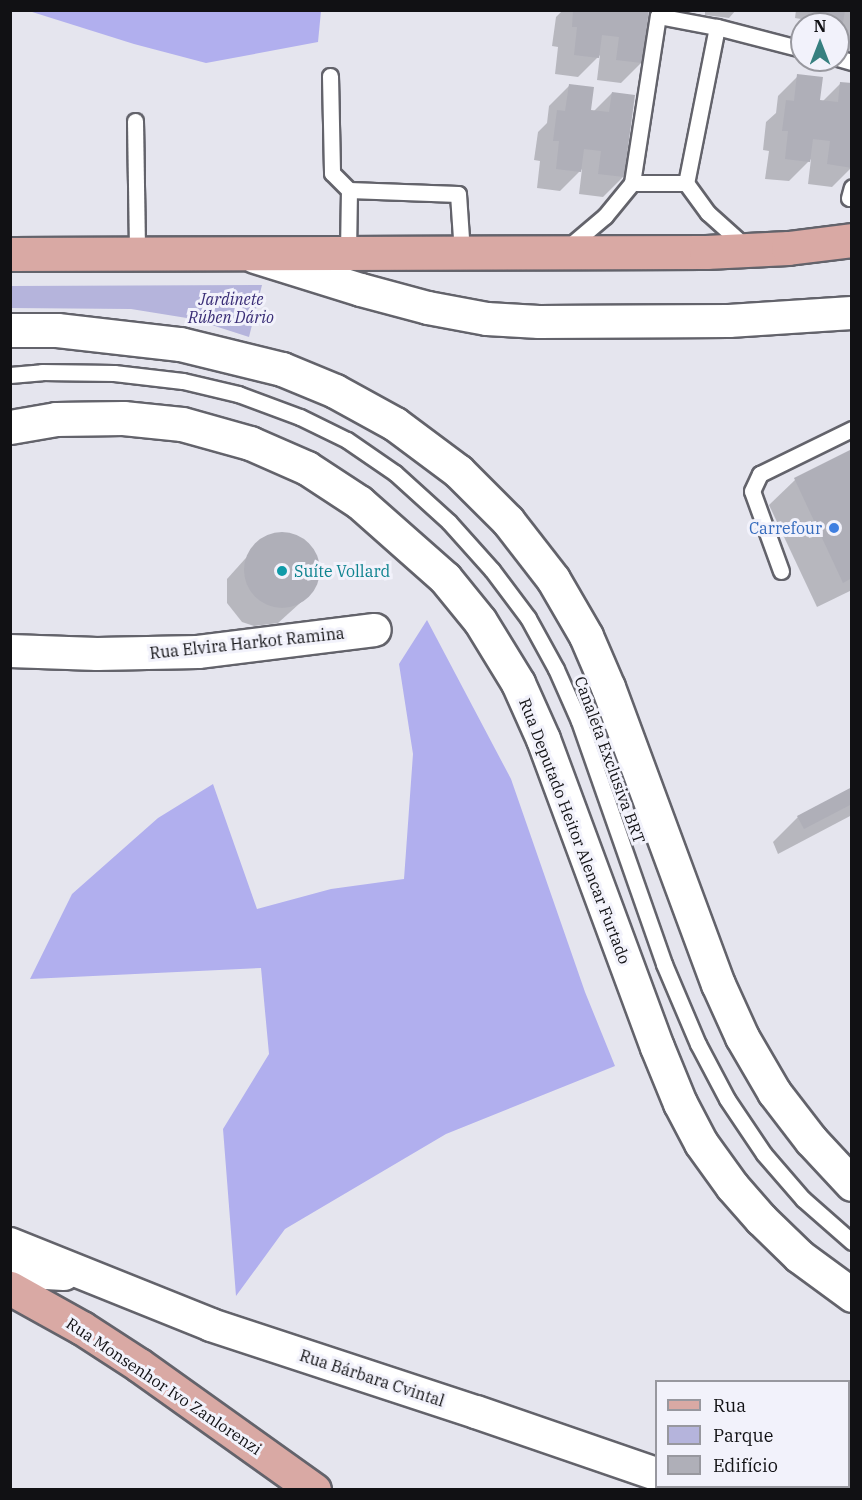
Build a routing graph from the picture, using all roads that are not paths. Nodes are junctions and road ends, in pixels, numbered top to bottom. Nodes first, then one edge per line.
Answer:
1 (717, 27) junction
2 (790, 46) edge
3 (330, 76) dead end
4 (135, 121) dead end
5 (632, 183) junction
6 (686, 183) junction
7 (349, 190) junction
8 (852, 240) edge
9 (750, 250) junction
10 (348, 253) junction
11 (462, 253) junction
12 (561, 253) junction
13 (10, 254) edge
14 (136, 254) junction
15 (247, 254) junction
16 (852, 313) edge
17 (10, 330) edge
18 (10, 375) edge
19 (10, 427) edge
20 (852, 429) edge
21 (782, 571) dead end
22 (375, 630) dead end
23 (10, 651) edge
24 (852, 1184) edge
25 (852, 1242) edge
26 (10, 1244) edge
27 (10, 1271) edge
28 (89, 1275) junction
29 (10, 1288) edge
30 (852, 1295) edge
31 (655, 1473) edge
32 (314, 1490) edge

1 - 2 lane
1 - 5 lane
1 - 6 lane
3 - 7 lane
4 - 14 lane
5 - 6 lane
5 - 12 lane
6 - 9 lane
7 - 10 lane
7 - 11 lane
8 - 9 main road
9 - 12 main road
10 - 11 main road
10 - 15 main road
11 - 12 main road
13 - 14 main road
14 - 15 main road
15 - 16 street
17 - 24 street
18 - 25 lane, Canaleta Exclusiva BRT
19 - 30 street, Rua Deputado Heitor Alencar Furtado
20 - 21 lane
22 - 23 street, Rua Elvira Harkot Ramina
26 - 28 street, Rua Bárbara Cvintal
27 - 28 street, Rua Bárbara Cvintal
28 - 31 street, Rua Bárbara Cvintal
29 - 32 main road, Rua Monsenhor Ivo Zanlorenzi

